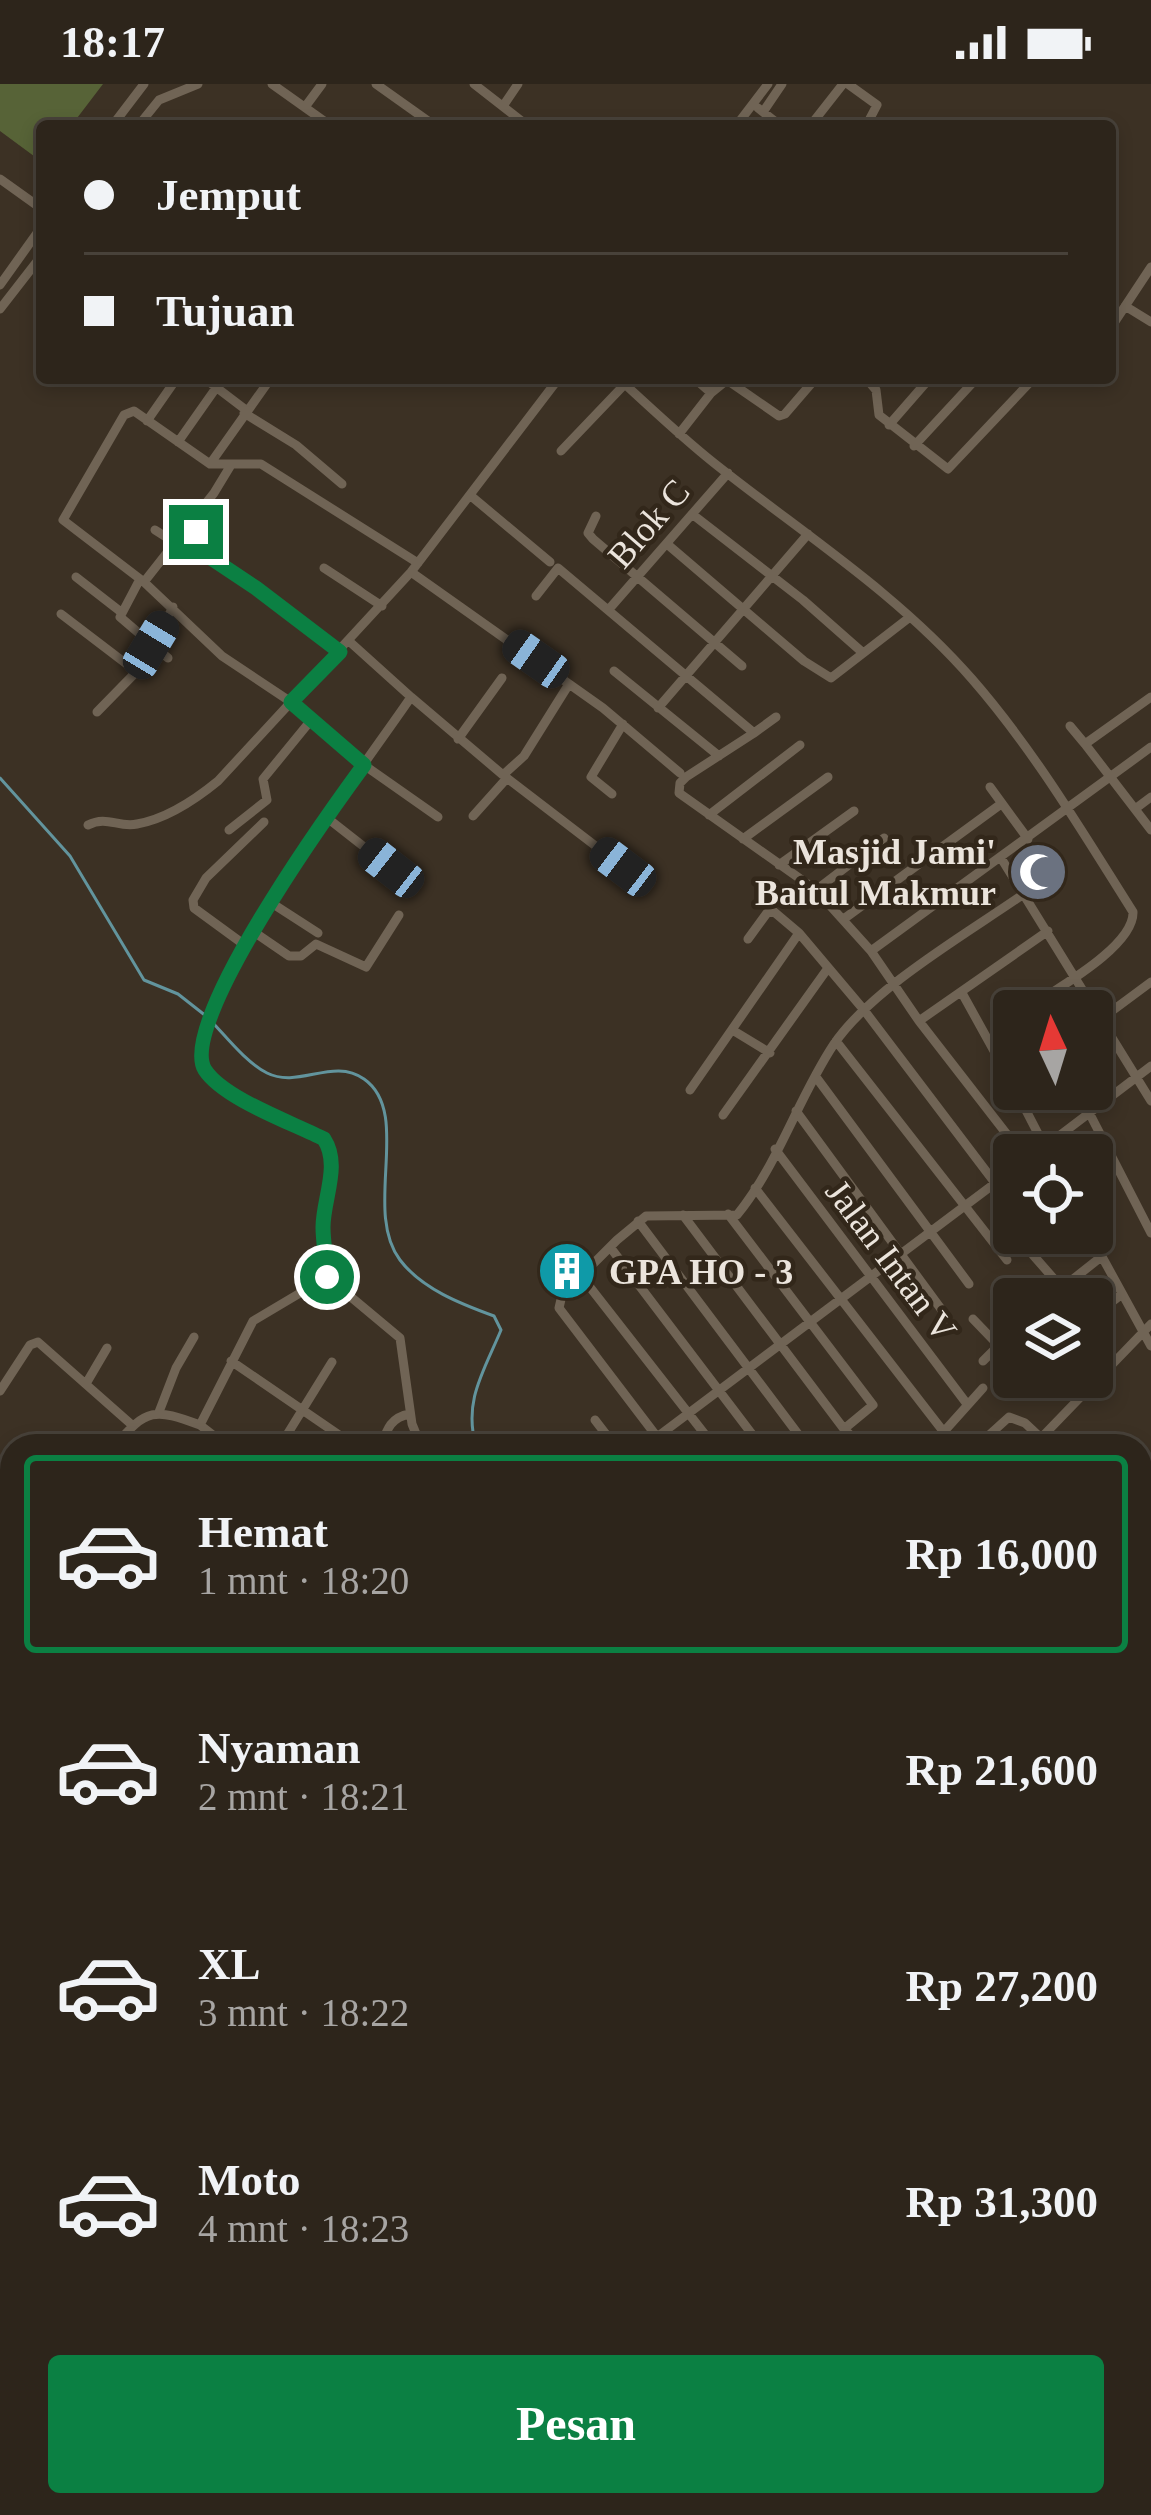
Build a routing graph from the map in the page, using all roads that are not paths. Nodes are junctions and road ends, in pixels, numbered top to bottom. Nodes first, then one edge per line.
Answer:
1 (144, 84) edge
2 (198, 84) edge
3 (272, 84) edge
4 (322, 84) edge
5 (376, 84) edge
6 (474, 84) edge
7 (518, 84) edge
8 (768, 84) edge
9 (782, 84) edge
10 (845, 84) edge
11 (503, 106) junction
12 (305, 107) junction
13 (759, 109) junction
14 (117, 120) edge
15 (143, 120) edge
16 (323, 120) edge
17 (427, 120) edge
18 (520, 120) edge
19 (744, 120) edge
20 (773, 120) edge
21 (815, 120) edge
22 (869, 120) edge
23 (1, 183) edge
24 (36, 205) edge
25 (36, 234) edge
26 (36, 263) edge
27 (1151, 267) edge
28 (0, 285) edge
29 (1125, 306) junction
30 (0, 309) edge
31 (1116, 320) edge
32 (1151, 322) edge
33 (172, 384) edge
34 (219, 384) edge
35 (221, 384) edge
36 (266, 384) edge
37 (555, 384) edge
38 (618, 384) edge
39 (624, 384) edge
40 (701, 384) edge
41 (722, 384) edge
42 (735, 384) edge
43 (807, 384) edge
44 (872, 384) edge
45 (925, 384) edge
46 (971, 384) edge
47 (1029, 384) edge
48 (711, 393) junction
49 (245, 411) junction
50 (147, 421) junction
51 (889, 425) junction
52 (679, 434) junction
53 (178, 442) junction
54 (914, 446) junction
55 (561, 451) dead end
56 (210, 464) junction
57 (231, 465) junction
58 (728, 473) junction
59 (342, 484) dead end
60 (471, 496) junction
61 (692, 514) junction
62 (596, 516) dead end
63 (189, 526) junction
64 (154, 530) dead end
65 (808, 534) junction
66 (175, 543) junction
67 (667, 544) junction
68 (196, 548) junction
69 (550, 562) dead end
70 (324, 568) dead end
71 (415, 568) junction
72 (638, 575) junction
73 (772, 576) junction
74 (76, 577) dead end
75 (142, 580) junction
76 (536, 596) dead end
77 (382, 606) junction
78 (173, 608) junction
79 (610, 608) junction
80 (743, 609) junction
81 (121, 612) junction
82 (61, 614) dead end
83 (910, 617) junction
84 (350, 642) junction
85 (715, 643) junction
86 (151, 645) junction
87 (340, 652) junction
88 (862, 652) junction
89 (168, 658) dead end
90 (742, 666) dead end
91 (614, 671) dead end
92 (137, 672) junction
93 (686, 676) junction
94 (502, 678) dead end
95 (569, 684) junction
96 (411, 697) junction
97 (1151, 697) edge
98 (291, 702) junction
99 (658, 708) junction
100 (97, 712) dead end
101 (776, 717) dead end
102 (312, 719) junction
103 (623, 724) junction
104 (1070, 726) dead end
105 (754, 733) junction
106 (458, 739) junction
107 (1085, 744) junction
108 (800, 745) dead end
109 (1151, 747) edge
110 (718, 756) junction
111 (364, 765) junction
112 (680, 773) dead end
113 (505, 776) junction
114 (828, 777) dead end
115 (1109, 777) junction
116 (990, 787) dead end
117 (612, 794) dead end
118 (1151, 797) edge
119 (1001, 804) junction
120 (1135, 809) junction
121 (1067, 810) junction
122 (854, 812) dead end
123 (709, 814) junction
124 (472, 816) dead end
125 (326, 817) junction
126 (437, 817) dead end
127 (264, 823) dead end
128 (88, 825) dead end
129 (229, 830) dead end
130 (1151, 830) edge
131 (884, 838) dead end
132 (743, 839) junction
133 (1028, 839) junction
134 (1001, 858) junction
135 (779, 865) junction
136 (623, 867) dead end
137 (391, 868) dead end
138 (816, 890) junction
139 (1025, 893) junction
140 (270, 902) junction
141 (398, 915) dead end
142 (845, 918) junction
143 (1048, 931) junction
144 (254, 932) junction
145 (318, 933) dead end
146 (799, 933) junction
147 (748, 939) dead end
148 (246, 946) junction
149 (872, 951) junction
150 (828, 968) junction
151 (1076, 977) junction
152 (1151, 982) edge
153 (895, 985) junction
154 (1056, 990) edge
155 (1084, 990) edge
156 (962, 993) junction
157 (1113, 1009) edge
158 (864, 1010) junction
159 (920, 1021) junction
160 (734, 1031) junction
161 (1113, 1038) edge
162 (836, 1041) junction
163 (993, 1050) edge
164 (770, 1053) junction
165 (1151, 1066) edge
166 (816, 1077) junction
167 (1137, 1077) junction
168 (691, 1090) dead end
169 (1151, 1100) edge
170 (1088, 1110) edge
171 (796, 1112) junction
172 (1090, 1114) junction
173 (723, 1115) dead end
174 (1007, 1134) edge
175 (1067, 1134) edge
176 (775, 1149) junction
177 (993, 1179) edge
178 (993, 1185) edge
179 (754, 1188) junction
180 (964, 1208) junction
181 (728, 1214) junction
182 (683, 1216) junction
183 (638, 1221) junction
184 (1151, 1231) edge
185 (930, 1232) junction
186 (610, 1246) junction
187 (1100, 1254) edge
188 (903, 1255) junction
189 (1033, 1255) dead end
190 (1101, 1257) junction
191 (1007, 1260) dead end
192 (582, 1276) junction
193 (327, 1277) junction
194 (870, 1277) junction
195 (1053, 1278) edge
196 (1073, 1278) edge
197 (969, 1284) dead end
198 (1121, 1294) junction
199 (842, 1300) junction
200 (1113, 1300) edge
201 (944, 1313) dead end
202 (973, 1319) dead end
203 (813, 1322) junction
204 (1147, 1328) edge
205 (194, 1337) dead end
206 (993, 1340) edge
207 (780, 1345) junction
208 (1151, 1346) edge
209 (107, 1348) dead end
210 (993, 1350) edge
211 (231, 1360) junction
212 (983, 1361) dead end
213 (332, 1362) dead end
214 (748, 1370) junction
215 (87, 1382) junction
216 (982, 1388) dead end
217 (0, 1391) edge
218 (720, 1391) junction
219 (967, 1404) junction
220 (302, 1410) junction
221 (159, 1412) junction
222 (408, 1414) junction
223 (690, 1414) junction
224 (595, 1420) dead end
225 (132, 1425) junction
226 (200, 1425) junction
227 (844, 1429) junction
228 (944, 1431) junction
229 (212, 1432) edge
230 (125, 1434) edge
231 (287, 1434) edge
232 (337, 1434) edge
233 (386, 1434) edge
234 (416, 1434) edge
235 (606, 1434) edge
236 (655, 1434) edge
237 (668, 1434) edge
238 (705, 1434) edge
239 (752, 1434) edge
240 (798, 1434) edge
241 (849, 1434) edge
242 (941, 1434) edge
243 (988, 1434) edge
244 (1033, 1434) edge
245 (1046, 1434) edge

1 - 14 street
2 - 15 street
3 - 12 street
4 - 12 street
5 - 17 street
6 - 11 street
7 - 11 street
8 - 13 street
9 - 13 street
10 - 21 street
10 - 22 street
11 - 18 street
12 - 16 street
13 - 19 street
13 - 20 street
23 - 24 street
25 - 28 street
26 - 30 street
27 - 29 street
29 - 31 street
29 - 32 street
33 - 50 street
34 - 53 street
35 - 49 street
36 - 49 street
37 - 60 street
38 - 55 street
39 - 52 street
40 - 48 street
41 - 48 street
42 - 43 street
44 - 51 street
45 - 51 street
46 - 54 street
47 - 54 street
48 - 52 street
49 - 56 street
49 - 59 street
50 - 53 street
50 - 75 street
51 - 54 street
52 - 58 street
53 - 56 street
56 - 57 street
57 - 63 street
57 - 71 street
58 - 61 street, Blok C
58 - 65 street
60 - 69 street
60 - 71 street
61 - 67 street, Blok C
61 - 73 street
62 - 72 street
63 - 66 street
63 - 68 street
64 - 66 street
65 - 73 street
65 - 83 street
66 - 68 street
66 - 75 street
67 - 72 street, Blok C
67 - 80 street
68 - 87 street
70 - 77 street
71 - 77 street
71 - 95 street
72 - 79 street, Blok C
72 - 85 street
73 - 80 street
73 - 88 street
74 - 81 street
75 - 78 street
75 - 81 street
76 - 79 street
77 - 84 street
78 - 86 street
78 - 98 street
79 - 93 street
80 - 85 street
80 - 88 street
81 - 86 street
82 - 92 street
83 - 88 street
83 - 121 street
84 - 87 street
84 - 96 street
85 - 90 street
85 - 93 street
86 - 89 street
86 - 92 street
87 - 98 street
91 - 99 street
92 - 100 street
93 - 99 street
93 - 105 street
94 - 106 street
95 - 103 street
95 - 113 street
96 - 106 street
96 - 111 street
97 - 107 street
98 - 102 street
98 - 128 street
99 - 110 street
101 - 105 street
102 - 111 street
102 - 129 street
103 - 112 street
103 - 117 street
104 - 107 street
105 - 110 street
106 - 113 street
107 - 115 street
108 - 123 street
109 - 115 street
110 - 123 street
111 - 125 street
111 - 126 street
113 - 124 street
113 - 136 street
114 - 132 street
115 - 120 street
115 - 121 street
116 - 119 street
118 - 120 street
119 - 133 street
119 - 142 street
120 - 130 street
121 - 133 street
121 - 151 street
122 - 135 street
123 - 132 street
125 - 137 street
125 - 140 street
127 - 148 street
131 - 138 street
132 - 135 street
133 - 134 street
134 - 139 street
134 - 149 street
135 - 138 street
138 - 142 street
139 - 143 street
139 - 153 street
140 - 144 street
140 - 145 street
141 - 144 street
142 - 149 street
143 - 151 street
143 - 156 street
144 - 148 street
146 - 147 street
146 - 150 street
146 - 160 street
148 - 193 street
149 - 153 street
150 - 158 street
150 - 164 street
151 - 154 street
151 - 155 street
152 - 157 street
153 - 158 street
153 - 159 street
156 - 159 street
156 - 163 street
158 - 162 street
158 - 177 street
159 - 174 street
160 - 164 street
160 - 168 street
161 - 167 street
162 - 166 street
162 - 180 street
164 - 173 street
165 - 167 street
166 - 171 street
166 - 185 street
167 - 169 street
167 - 172 street
170 - 172 street
171 - 176 street
171 - 188 street
172 - 175 street
172 - 184 street
176 - 179 street
176 - 194 street, Jalan Intan V
178 - 180 street
179 - 181 street
179 - 199 street
180 - 185 street
180 - 191 street
181 - 182 street
181 - 203 street
182 - 183 street
182 - 207 street
183 - 186 street
183 - 214 street
185 - 188 street
185 - 197 street
186 - 192 street
186 - 218 street
187 - 190 street
188 - 194 street
188 - 201 street
189 - 195 street
190 - 196 street
190 - 198 street
192 - 223 street
192 - 236 street
193 - 211 street
193 - 222 street
194 - 199 street
194 - 219 street, Jalan Intan V
198 - 200 street
198 - 204 street
199 - 203 street
199 - 228 street
202 - 206 street
203 - 207 street
203 - 227 street
204 - 208 street
204 - 245 street
205 - 221 street
207 - 214 street
207 - 227 street
209 - 215 street
210 - 212 street
211 - 220 street
211 - 226 street
213 - 220 street
214 - 218 street
214 - 240 street
215 - 217 street
215 - 225 street
216 - 219 street
218 - 223 street
218 - 239 street
219 - 228 street
220 - 231 street
220 - 232 street
221 - 225 street
221 - 226 street
222 - 233 street
222 - 234 street
223 - 237 street
223 - 238 street
224 - 235 street
225 - 230 street
226 - 229 street
227 - 241 street
228 - 242 street
243 - 244 street

